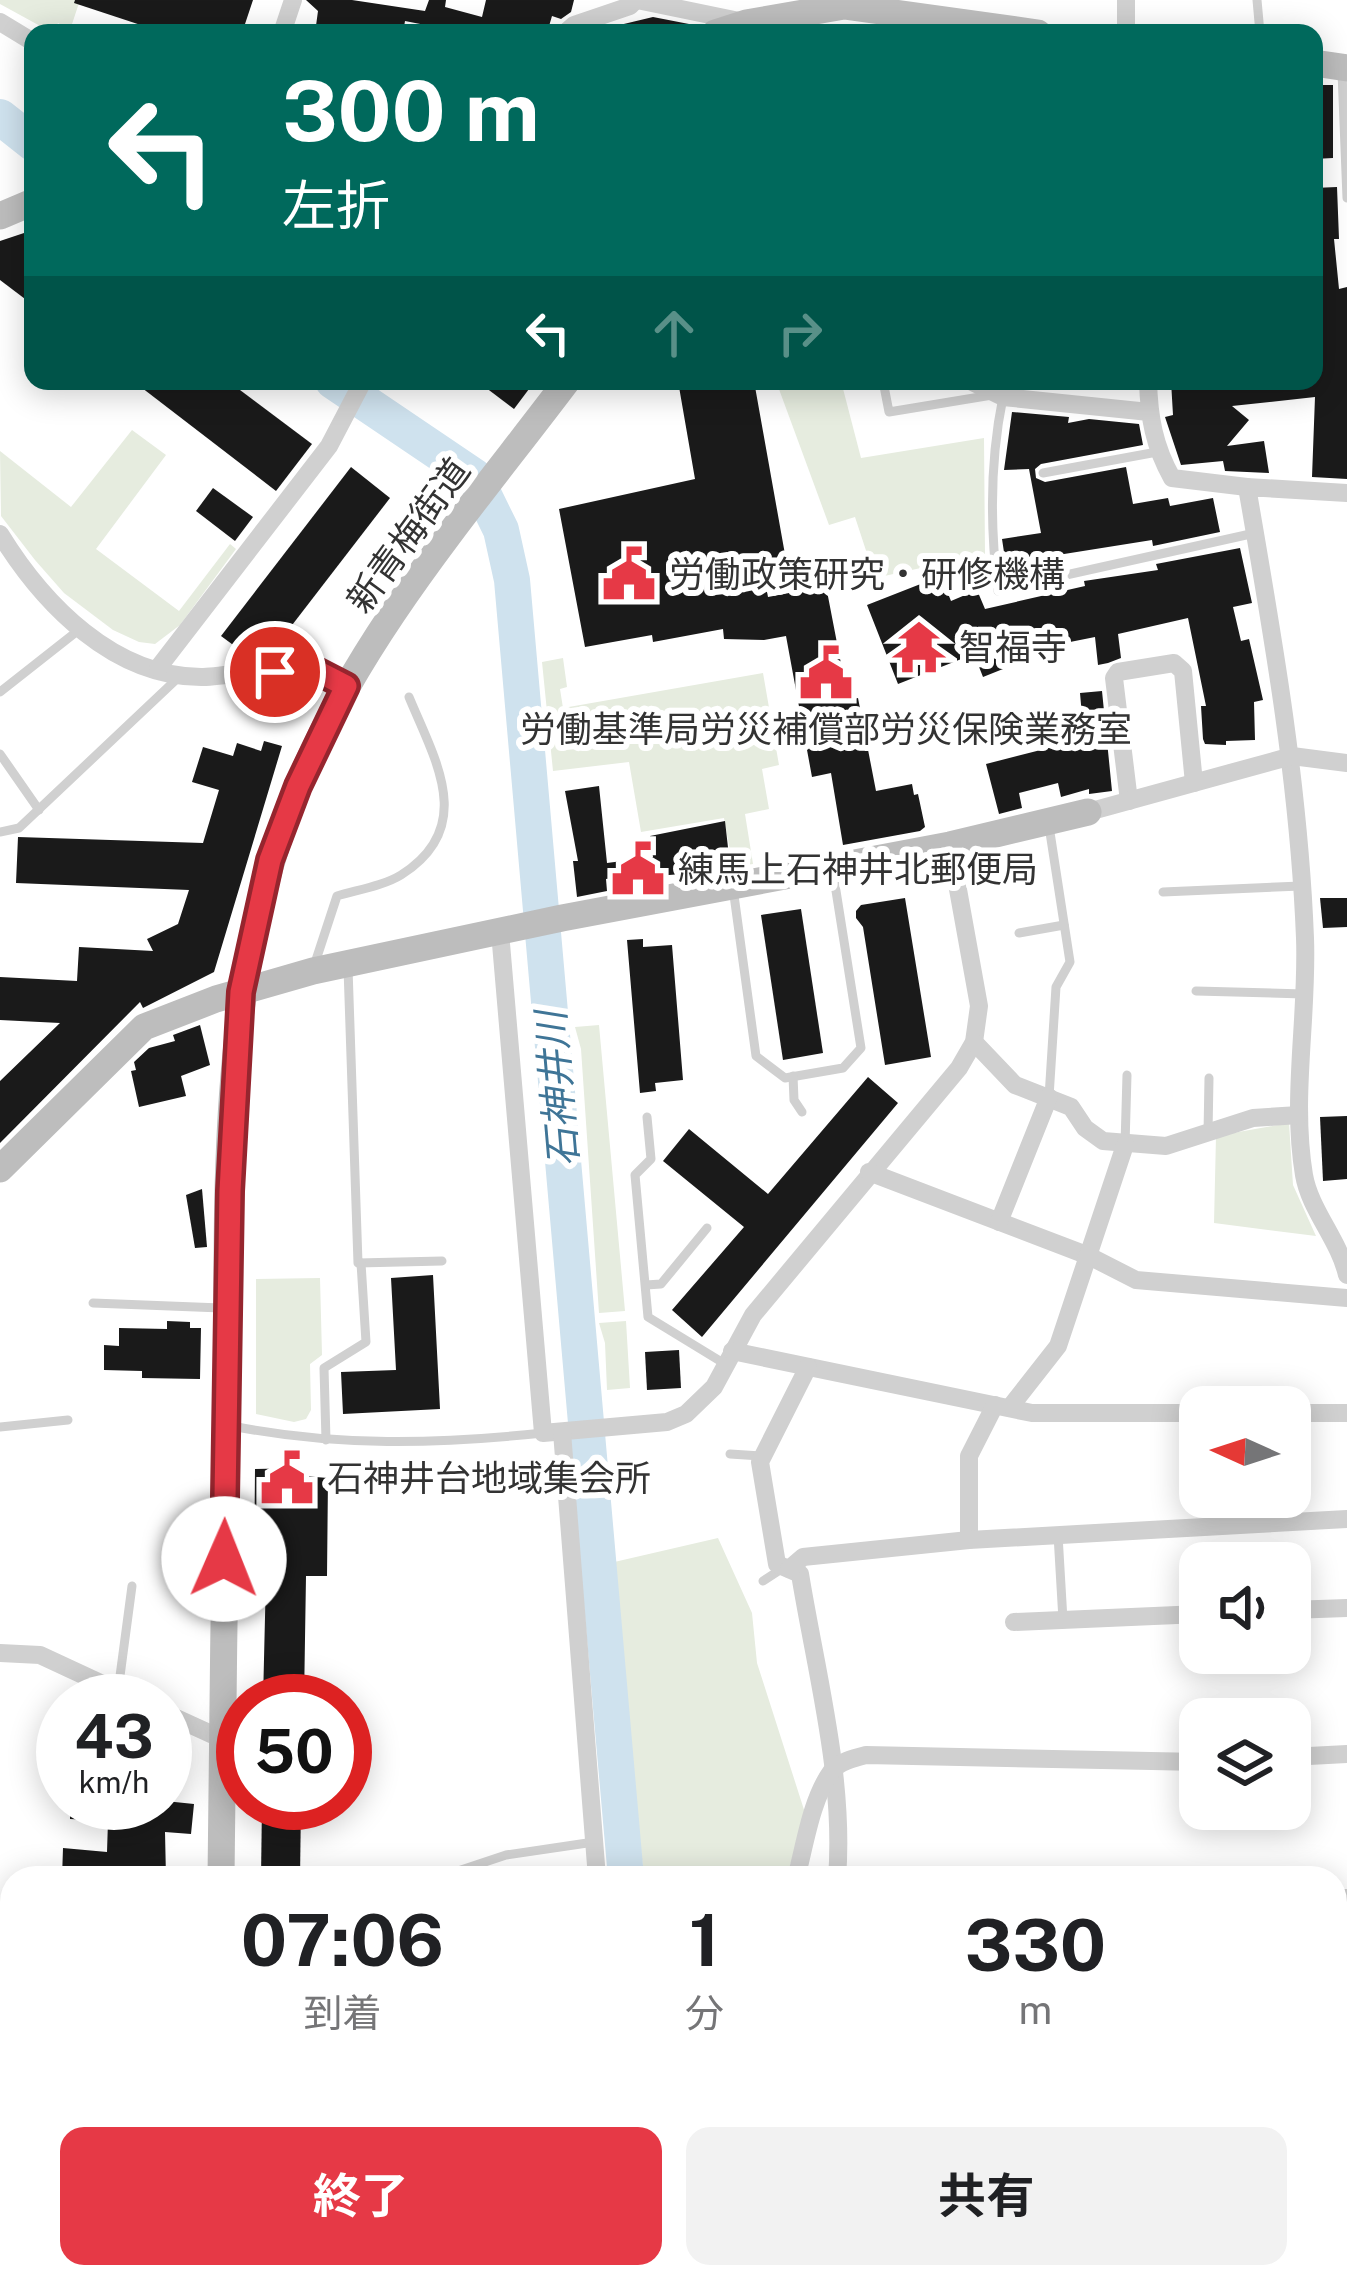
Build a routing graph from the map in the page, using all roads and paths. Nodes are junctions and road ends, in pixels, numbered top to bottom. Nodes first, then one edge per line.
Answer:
1 (636, 0) edge
2 (846, 3) edge
3 (733, 21) edge
4 (577, 24) edge
5 (980, 24) edge
6 (1334, 66) edge
7 (1347, 198) edge
8 (358, 390) edge
9 (560, 390) edge
10 (885, 390) edge
11 (987, 390) edge
12 (1148, 390) edge
13 (998, 396) junction
14 (1149, 412) junction
15 (1157, 452) junction
16 (1043, 473) dead end
17 (1247, 487) junction
18 (1347, 493) edge
19 (1255, 533) junction
20 (0, 534) edge
21 (1057, 577) dead end
22 (998, 591) dead end
23 (80, 629) junction
24 (158, 668) junction
25 (181, 675) junction
26 (346, 686) junction
27 (0, 692) edge
28 (409, 697) dead end
29 (0, 754) edge
30 (1292, 757) junction
31 (1347, 763) edge
32 (1194, 783) junction
33 (1130, 801) junction
34 (39, 810) junction
35 (1088, 812) joint
36 (1049, 820) junction
37 (0, 832) edge
38 (950, 844) junction
39 (832, 867) junction
40 (732, 886) junction
41 (1301, 886) junction
42 (1163, 892) dead end
43 (1064, 925) junction
44 (512, 929) junction
45 (1019, 933) dead end
46 (348, 964) junction
47 (313, 971) junction
48 (1196, 991) dead end
49 (241, 992) junction
50 (1304, 994) junction
51 (974, 1042) junction
52 (1127, 1075) dead end
53 (793, 1076) junction
54 (1209, 1078) dead end
55 (1049, 1097) junction
56 (802, 1112) dead end
57 (1299, 1115) junction
58 (647, 1117) dead end
59 (1208, 1132) junction
60 (1125, 1145) junction
61 (0, 1169) edge
62 (869, 1172) junction
63 (999, 1222) junction
64 (707, 1228) dead end
65 (1089, 1256) junction
66 (442, 1261) dead end
67 (362, 1262) junction
68 (1346, 1267) edge
69 (646, 1285) junction
70 (1347, 1298) edge
71 (93, 1304) dead end
72 (227, 1309) junction
73 (729, 1357) junction
74 (808, 1367) junction
75 (1003, 1406) junction
76 (1179, 1413) edge
77 (1311, 1413) edge
78 (1347, 1413) edge
79 (68, 1420) dead end
80 (227, 1425) junction
81 (0, 1427) edge
82 (558, 1432) junction
83 (326, 1440) junction
84 (730, 1454) dead end
85 (761, 1456) junction
86 (1347, 1520) edge
87 (1058, 1534) junction
88 (969, 1540) junction
89 (786, 1568) junction
90 (763, 1581) dead end
91 (132, 1586) dead end
92 (1347, 1608) edge
93 (1311, 1609) edge
94 (1179, 1615) edge
95 (1063, 1620) junction
96 (1014, 1622) dead end
97 (0, 1653) edge
98 (80, 1674) edge
99 (128, 1674) edge
100 (222, 1674) edge
101 (1347, 1754) edge
102 (1311, 1756) edge
103 (1179, 1762) edge
104 (832, 1769) junction
105 (221, 1830) edge
106 (594, 1842) junction
107 (221, 1866) edge
108 (473, 1866) edge
109 (596, 1866) edge
110 (799, 1866) edge
111 (838, 1866) edge

1 - 3 street
1 - 4 street
2 - 3 main road
2 - 5 main road
6 - 7 lane
8 - 24 street
9 - 26 main road, 新青梅街道
10 - 13 lane
11 - 13 street
12 - 14 street
13 - 14 street
13 - 22 lane
14 - 15 street
15 - 16 lane
15 - 17 street
17 - 18 street
17 - 19 street
19 - 21 lane
19 - 30 street
20 - 23 street
23 - 24 street
23 - 27 lane
24 - 25 street
25 - 26 street
25 - 34 lane
26 - 49 main road, 新青梅街道
28 - 47 lane
29 - 34 lane
30 - 31 street
30 - 32 street
30 - 41 street
32 - 33 street
32 - 33 street
33 - 35 street
34 - 37 lane
35 - 36 main road
36 - 38 main road
36 - 43 lane
38 - 39 main road
38 - 51 street
39 - 40 main road
39 - 53 lane
40 - 44 main road
40 - 53 lane
41 - 42 lane
41 - 50 street
43 - 45 lane
43 - 55 lane
44 - 46 main road
44 - 82 street
46 - 47 main road
46 - 67 lane
47 - 49 main road
48 - 50 lane
49 - 61 main road
49 - 72 main road, 新青梅街道
50 - 57 street
51 - 55 street
51 - 62 street
52 - 60 lane
53 - 56 lane
54 - 59 lane
55 - 60 street
55 - 63 street
57 - 59 street
57 - 68 street
58 - 69 lane
59 - 60 street
60 - 65 street
62 - 63 street
62 - 73 street
63 - 65 street
64 - 69 lane
65 - 70 street
65 - 75 street
66 - 67 lane
67 - 83 lane
69 - 73 lane
71 - 72 lane
72 - 80 main road, 新青梅街道
73 - 74 street
73 - 82 street
74 - 75 street
74 - 85 street
75 - 76 street
75 - 88 street
77 - 78 street
79 - 81 lane
80 - 83 lane
80 - 100 main road, 新青梅街道
82 - 83 lane
82 - 106 street
84 - 85 lane
85 - 89 street
86 - 87 street
87 - 88 street
87 - 95 lane
88 - 89 street
89 - 90 lane
89 - 104 street
91 - 99 lane
92 - 93 street
94 - 95 street
95 - 96 street
97 - 98 street
101 - 102 street
103 - 104 street
104 - 110 street
104 - 111 street
105 - 107 main road, 新青梅街道
106 - 108 lane
106 - 109 street

